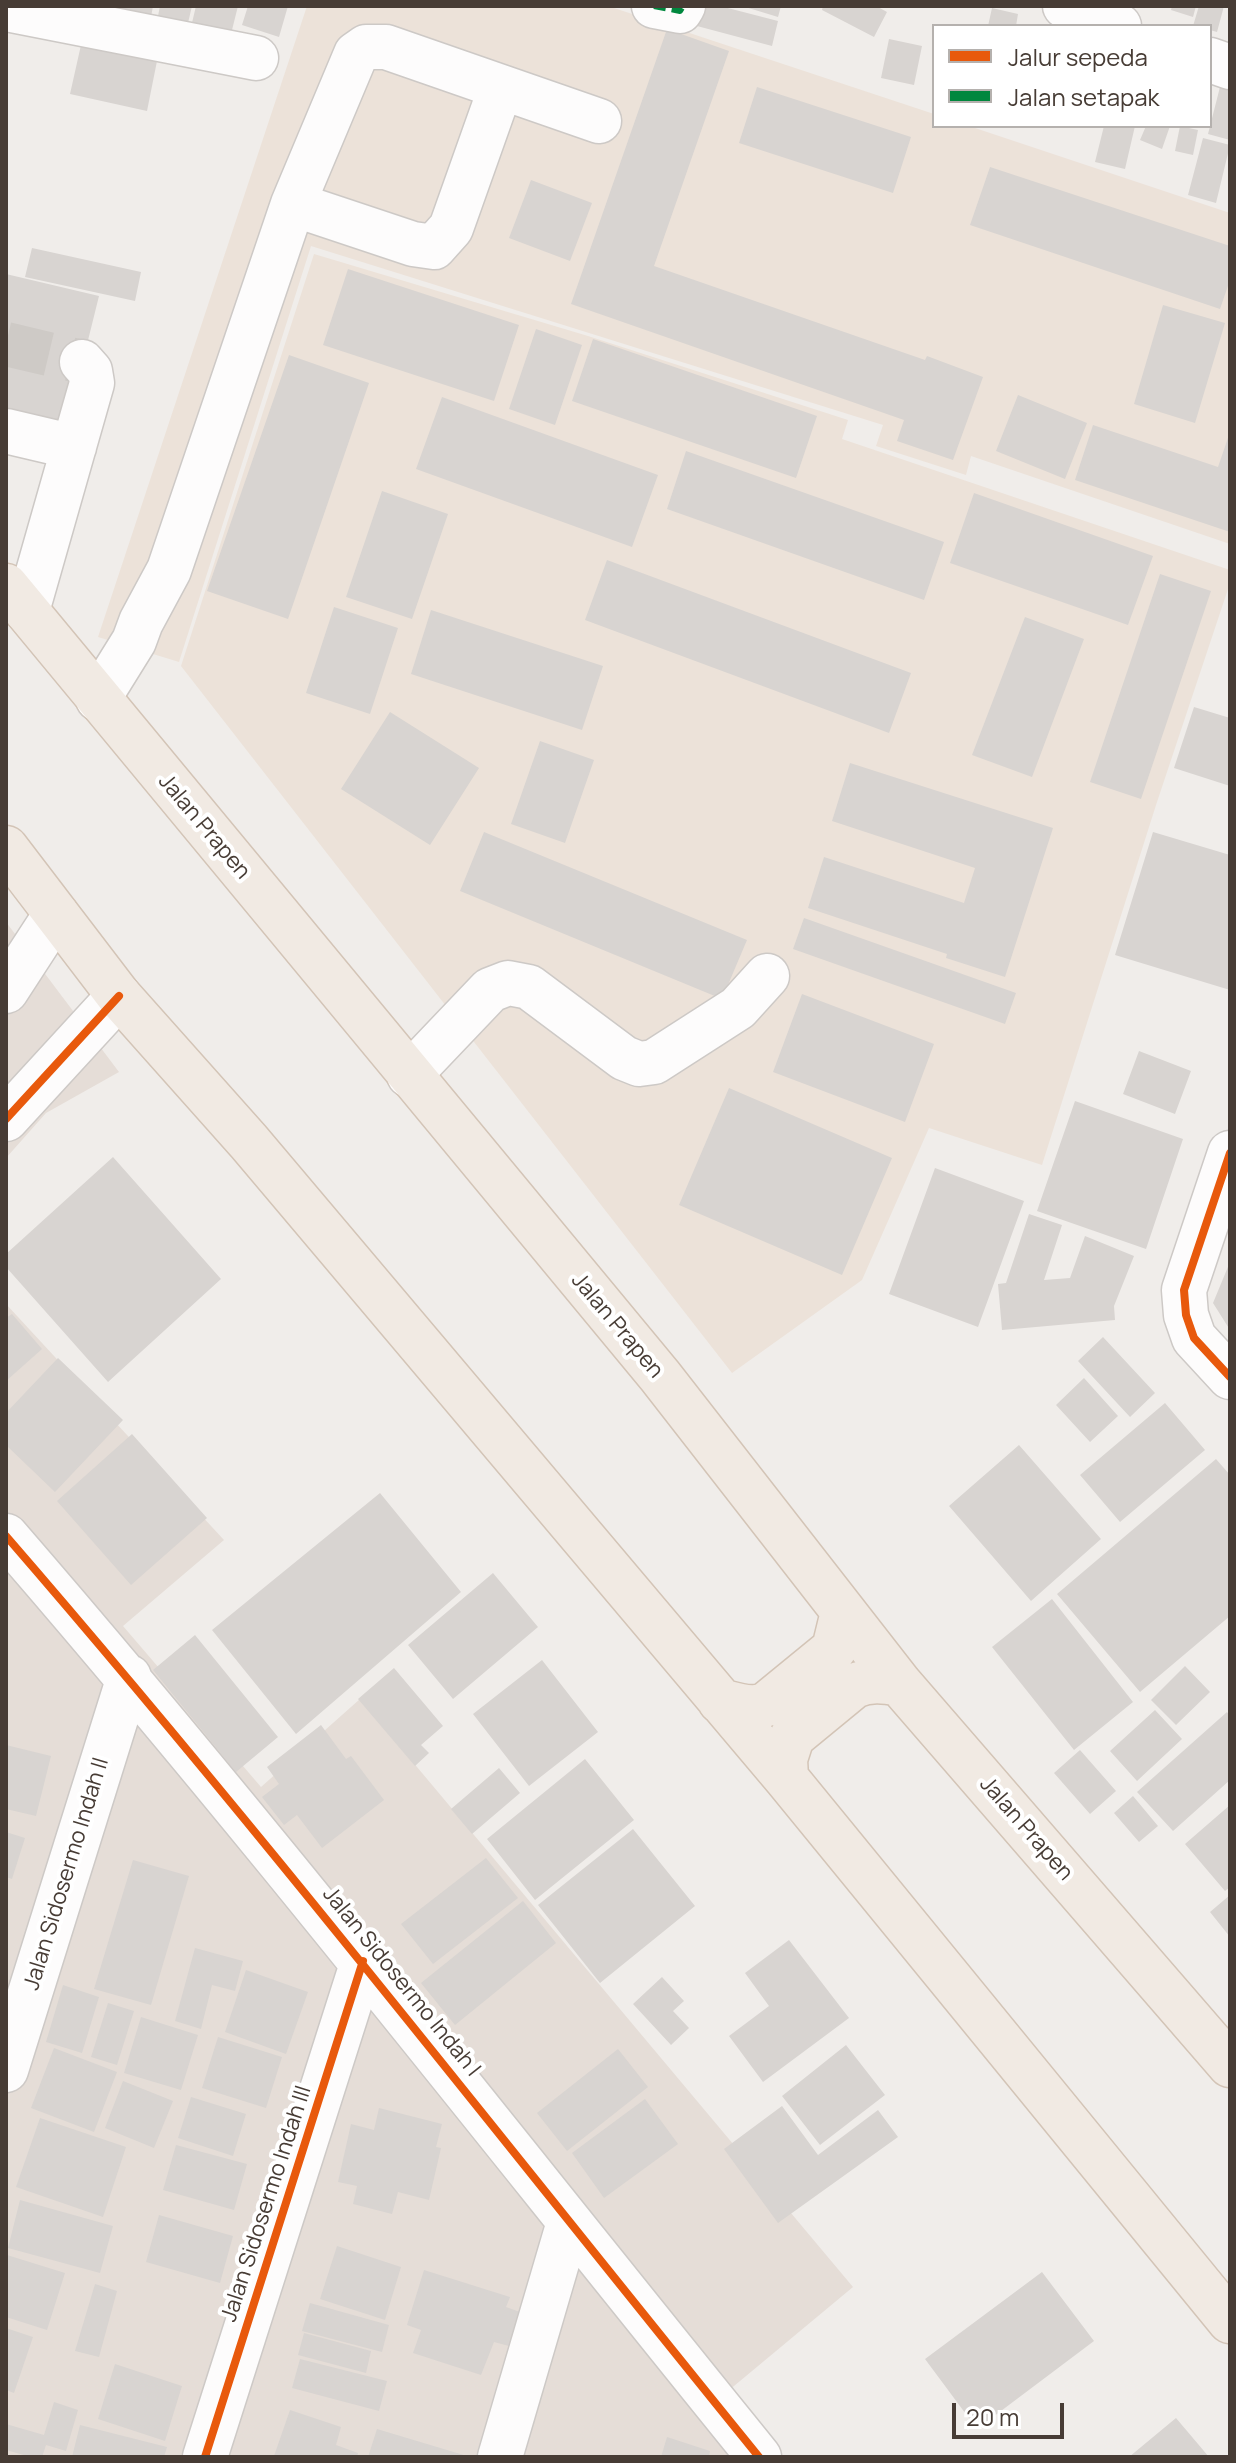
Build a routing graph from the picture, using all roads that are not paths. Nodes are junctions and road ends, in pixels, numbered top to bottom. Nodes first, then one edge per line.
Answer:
1 (654, 6) edge
2 (683, 6) edge
3 (1065, 6) edge
4 (6, 9) edge
5 (1114, 24) edge
6 (256, 58) dead end
7 (501, 87) junction
8 (599, 121) dead end
9 (293, 204) junction
10 (82, 362) dead end
11 (6, 431) edge
12 (74, 447) junction
13 (16, 598) edge
14 (98, 699) junction
15 (6, 848) edge
16 (56, 914) junction
17 (767, 976) dead end
18 (6, 991) edge
19 (119, 996) junction
20 (409, 1075) junction
21 (6, 1119) edge
22 (1230, 1153) edge
23 (1230, 1377) edge
24 (6, 1536) edge
25 (843, 1612) junction
26 (840, 1672) junction
27 (129, 1677) junction
28 (900, 1684) junction
29 (720, 1701) junction
30 (782, 1739) junction
31 (363, 1961) junction
32 (1230, 2065) edge
33 (6, 2070) edge
34 (569, 2222) junction
35 (1230, 2321) edge
36 (205, 2457) edge
37 (500, 2457) edge
38 (759, 2457) edge

1 - 2 street
3 - 5 street
4 - 6 street
7 - 8 street
7 - 9 street
7 - 9 street
9 - 14 street
10 - 12 street
11 - 12 street
12 - 13 street
13 - 14 main road, Jalan Prapen
14 - 20 main road, Jalan Prapen
15 - 16 main road
16 - 18 street
16 - 19 main road
17 - 20 street
19 - 21 street
19 - 29 main road
20 - 25 main road, Jalan Prapen
22 - 23 street
24 - 27 street, Jalan Sidosermo Indah I
25 - 26 main road
25 - 28 main road, Jalan Prapen
26 - 28 main road
26 - 30 main road
27 - 31 street, Jalan Sidosermo Indah I
27 - 33 street, Jalan Sidosermo Indah II
28 - 32 main road, Jalan Prapen
29 - 30 main road
29 - 30 main road
30 - 35 main road
31 - 34 street, Jalan Sidosermo Indah I
31 - 36 street, Jalan Sidosermo Indah III
34 - 37 street
34 - 38 street, Jalan Sidosermo Indah I

